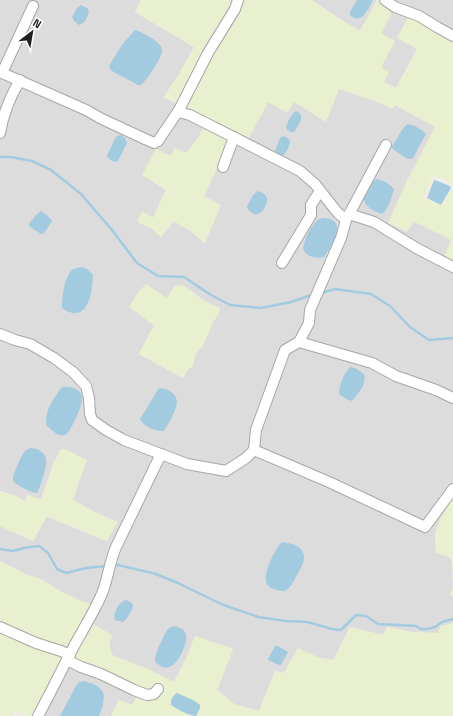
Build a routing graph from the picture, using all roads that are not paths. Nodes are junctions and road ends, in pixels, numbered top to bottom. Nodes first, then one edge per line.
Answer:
1 (238, 0) edge
2 (384, 0) edge
3 (34, 6) dead end
4 (453, 36) edge
5 (1, 72) edge
6 (20, 80) junction
7 (178, 112) junction
8 (0, 133) edge
9 (234, 137) junction
10 (386, 145) dead end
11 (223, 167) dead end
12 (320, 191) junction
13 (347, 217) junction
14 (282, 263) dead end
15 (453, 266) edge
16 (0, 334) edge
17 (299, 342) junction
18 (453, 398) edge
19 (254, 450) junction
20 (161, 454) junction
21 (453, 489) edge
22 (0, 628) edge
23 (68, 657) junction
24 (158, 689) dead end
25 (38, 716) edge

1 - 7 street
2 - 4 street
3 - 5 street
5 - 6 street
6 - 7 street
6 - 8 street
7 - 9 street
9 - 11 street
9 - 12 street
10 - 13 street
12 - 13 street
12 - 14 street
13 - 15 street
13 - 17 street
16 - 20 street
17 - 18 street
17 - 19 street
19 - 20 street
19 - 21 street
20 - 23 street
22 - 23 street
23 - 24 street
23 - 25 street

